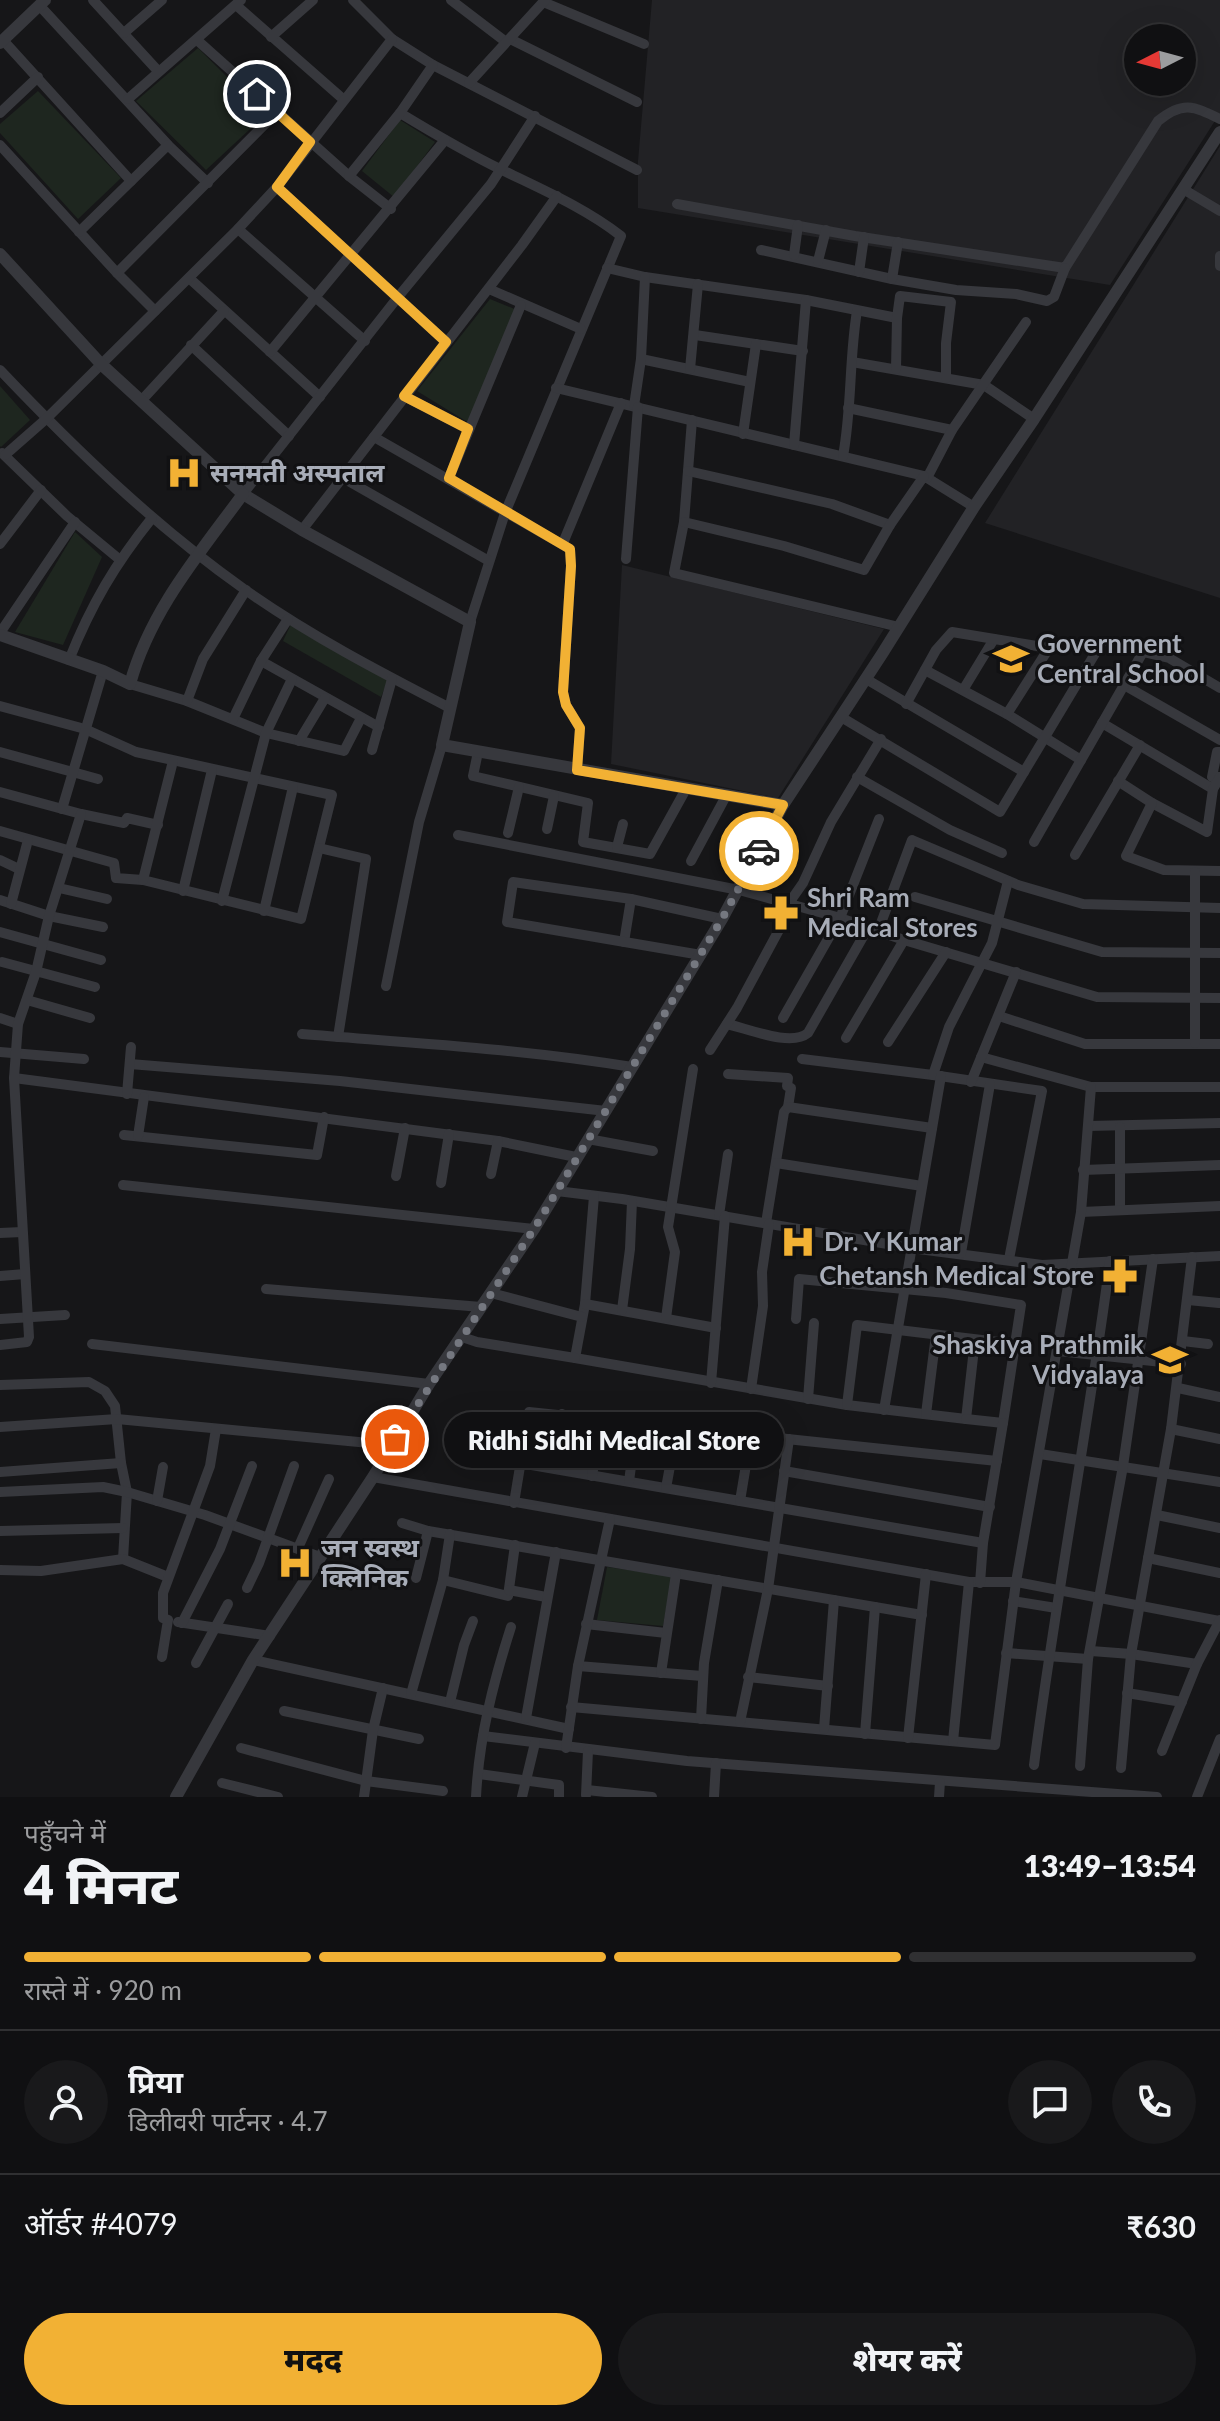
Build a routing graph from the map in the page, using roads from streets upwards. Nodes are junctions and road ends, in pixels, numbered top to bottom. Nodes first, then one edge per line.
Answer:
1 (93, 0) edge
2 (162, 0) edge
3 (313, 0) edge
4 (353, 0) edge
5 (451, 0) edge
6 (544, 1) edge
7 (238, 2) edge
8 (42, 3) edge
9 (466, 4) edge
10 (124, 33) junction
11 (271, 37) junction
12 (392, 39) junction
13 (197, 40) junction
14 (508, 40) junction
15 (1, 42) edge
16 (644, 44) dead end
17 (433, 65) junction
18 (158, 71) junction
19 (38, 77) junction
20 (469, 83) junction
21 (128, 99) junction
22 (343, 99) junction
23 (637, 102) dead end
24 (278, 111) junction
25 (0, 113) edge
26 (400, 113) junction
27 (535, 116) junction
28 (1220, 119) edge
29 (1220, 132) edge
30 (445, 140) junction
31 (310, 142) junction
32 (0, 145) edge
33 (168, 145) junction
34 (501, 170) junction
35 (637, 170) dead end
36 (349, 176) junction
37 (131, 181) junction
38 (208, 183) junction
39 (277, 187) junction
40 (1183, 189) junction
41 (557, 196) junction
42 (677, 204) dead end
43 (391, 209) junction
44 (1220, 211) edge
45 (798, 225) junction
46 (238, 229) junction
47 (826, 230) junction
48 (79, 232) junction
49 (864, 237) junction
50 (898, 242) junction
51 (761, 250) dead end
52 (0, 254) edge
53 (353, 255) junction
54 (794, 255) junction
55 (1220, 256) edge
56 (818, 261) junction
57 (1220, 266) edge
58 (607, 268) junction
59 (1065, 268) junction
60 (859, 272) junction
61 (117, 273) junction
62 (645, 277) junction
63 (189, 278) junction
64 (892, 279) junction
65 (698, 284) junction
66 (489, 289) junction
67 (398, 297) junction
68 (315, 299) junction
69 (806, 300) junction
70 (521, 305) junction
71 (155, 311) junction
72 (224, 311) junction
73 (857, 311) junction
74 (897, 318) junction
75 (1026, 322) dead end
76 (581, 329) junction
77 (695, 335) junction
78 (365, 341) junction
79 (446, 342) junction
80 (756, 344) junction
81 (191, 345) junction
82 (803, 351) junction
83 (270, 352) junction
84 (641, 359) junction
85 (852, 362) junction
86 (101, 364) junction
87 (690, 369) junction
88 (896, 369) junction
89 (0, 370) edge
90 (946, 378) junction
91 (750, 382) junction
92 (984, 385) junction
93 (556, 388) junction
94 (404, 396) junction
95 (320, 397) junction
96 (141, 401) junction
97 (621, 403) junction
98 (636, 407) junction
99 (848, 408) junction
100 (46, 419) junction
101 (1034, 419) junction
102 (692, 420) junction
103 (468, 429) junction
104 (952, 430) junction
105 (743, 434) junction
106 (289, 436) junction
107 (374, 437) junction
108 (794, 445) junction
109 (2, 453) edge
110 (843, 456) junction
111 (688, 471) junction
112 (925, 477) junction
113 (343, 478) junction
114 (449, 478) junction
115 (41, 490) junction
116 (243, 494) junction
117 (974, 507) junction
118 (505, 513) junction
119 (152, 518) junction
120 (75, 522) junction
121 (684, 522) junction
122 (890, 525) junction
123 (302, 530) junction
124 (2, 536) edge
125 (563, 543) junction
126 (198, 555) junction
127 (119, 559) junction
128 (626, 559) dead end
129 (489, 561) junction
130 (246, 590) junction
131 (288, 619) junction
132 (470, 622) junction
133 (899, 627) junction
134 (0, 634) edge
135 (994, 639) junction
136 (1102, 642) dead end
137 (69, 660) junction
138 (261, 661) junction
139 (925, 670) junction
140 (103, 671) junction
141 (292, 679) junction
142 (392, 679) junction
143 (866, 679) junction
144 (130, 684) junction
145 (1124, 685) junction
146 (1220, 688) edge
147 (963, 690) junction
148 (325, 698) junction
149 (187, 701) junction
150 (906, 704) junction
151 (0, 706) edge
152 (450, 708) junction
153 (1007, 714) junction
154 (841, 717) junction
155 (361, 718) junction
156 (233, 719) junction
157 (1102, 723) junction
158 (379, 727) junction
159 (85, 729) junction
160 (266, 733) junction
161 (1045, 738) junction
162 (881, 739) junction
163 (1220, 740) edge
164 (299, 741) junction
165 (442, 745) junction
166 (1140, 745) junction
167 (372, 750) dead end
168 (0, 752) edge
169 (478, 752) junction
170 (1220, 752) edge
171 (1081, 760) junction
172 (173, 761) junction
173 (212, 770) junction
174 (577, 770) junction
175 (1024, 772) junction
176 (72, 773) junction
177 (857, 777) junction
178 (1220, 777) edge
179 (98, 779) dead end
180 (255, 779) junction
181 (1118, 781) junction
182 (293, 787) junction
183 (519, 787) junction
184 (686, 789) junction
185 (1213, 789) junction
186 (0, 792) edge
187 (554, 796) junction
188 (726, 796) junction
189 (1152, 803) junction
190 (783, 805) junction
191 (62, 809) junction
192 (81, 814) junction
193 (1215, 814) edge
194 (879, 819) dead end
195 (623, 824) dead end
196 (158, 825) junction
197 (547, 829) dead end
198 (0, 831) edge
199 (508, 833) dead end
200 (458, 835) dead end
201 (28, 840) junction
202 (1034, 842) dead end
203 (617, 847) junction
204 (319, 848) junction
205 (70, 851) junction
206 (1002, 853) dead end
207 (1075, 855) dead end
208 (0, 860) edge
209 (691, 861) dead end
210 (19, 869) junction
211 (1220, 871) edge
212 (1195, 872) junction
213 (143, 880) junction
214 (1008, 881) junction
215 (59, 888) junction
216 (739, 890) junction
217 (183, 891) junction
218 (915, 897) dead end
219 (107, 899) dead end
220 (631, 899) junction
221 (222, 901) junction
222 (5, 902) edge
223 (791, 903) junction
224 (1194, 908) junction
225 (1220, 908) edge
226 (264, 911) junction
227 (49, 916) junction
228 (840, 918) junction
229 (722, 919) junction
230 (997, 922) junction
231 (103, 927) dead end
232 (873, 929) junction
233 (0, 932) edge
234 (904, 940) junction
235 (624, 942) junction
236 (43, 943) junction
237 (946, 952) junction
238 (1220, 953) edge
239 (1195, 954) junction
240 (701, 955) junction
241 (101, 960) dead end
242 (2, 962) dead end
243 (982, 963) junction
244 (36, 972) junction
245 (1016, 972) junction
246 (386, 986) dead end
247 (95, 987) dead end
248 (1195, 998) junction
249 (1220, 998) edge
250 (27, 1000) junction
251 (999, 1016) junction
252 (0, 1018) edge
253 (90, 1018) dead end
254 (783, 1018) dead end
255 (18, 1024) junction
256 (727, 1024) junction
257 (302, 1034) dead end
258 (338, 1037) junction
259 (846, 1038) dead end
260 (888, 1042) dead end
261 (1195, 1043) junction
262 (1220, 1044) edge
263 (131, 1047) dead end
264 (710, 1050) dead end
265 (0, 1052) edge
266 (16, 1052) junction
267 (981, 1057) junction
268 (84, 1059) dead end
269 (802, 1059) dead end
270 (130, 1064) junction
271 (632, 1067) junction
272 (693, 1069) dead end
273 (728, 1074) dead end
274 (937, 1075) junction
275 (14, 1078) junction
276 (971, 1082) junction
277 (990, 1084) junction
278 (1091, 1087) junction
279 (1220, 1087) edge
280 (127, 1094) junction
281 (144, 1097) junction
282 (788, 1107) junction
283 (606, 1111) junction
284 (324, 1117) junction
285 (1220, 1123) edge
286 (1088, 1126) junction
287 (1120, 1127) junction
288 (405, 1128) junction
289 (932, 1128) junction
290 (449, 1134) junction
291 (124, 1135) dead end
292 (138, 1136) junction
293 (588, 1139) junction
294 (498, 1141) junction
295 (653, 1151) dead end
296 (728, 1154) dead end
297 (576, 1157) junction
298 (776, 1163) junction
299 (1220, 1165) edge
300 (1083, 1170) junction
301 (1120, 1170) junction
302 (491, 1174) dead end
303 (396, 1176) dead end
304 (441, 1183) dead end
305 (123, 1185) dead end
306 (922, 1186) junction
307 (557, 1191) junction
308 (594, 1196) junction
309 (632, 1201) junction
310 (1220, 1206) edge
311 (671, 1208) junction
312 (1120, 1210) junction
313 (1081, 1212) junction
314 (722, 1216) junction
315 (768, 1223) junction
316 (534, 1229) junction
317 (22, 1232) junction
318 (0, 1233) edge
319 (911, 1248) junction
320 (961, 1253) junction
321 (1220, 1256) edge
322 (1192, 1257) junction
323 (1009, 1259) junction
324 (1153, 1259) junction
325 (1110, 1261) junction
326 (1072, 1263) junction
327 (25, 1274) junction
328 (0, 1276) edge
329 (266, 1289) dead end
330 (904, 1290) junction
331 (491, 1293) junction
332 (1188, 1300) junction
333 (1219, 1303) edge
334 (585, 1304) junction
335 (481, 1307) junction
336 (622, 1310) junction
337 (65, 1315) dead end
338 (29, 1317) junction
339 (582, 1317) junction
340 (666, 1318) junction
341 (0, 1319) edge
342 (796, 1319) dead end
343 (814, 1323) dead end
344 (716, 1328) junction
345 (899, 1331) junction
346 (936, 1335) junction
347 (462, 1337) junction
348 (975, 1340) junction
349 (1183, 1341) junction
350 (92, 1344) dead end
351 (1015, 1344) junction
352 (1208, 1344) dead end
353 (0, 1345) edge
354 (1058, 1351) junction
355 (1098, 1356) junction
356 (575, 1358) junction
357 (1140, 1360) junction
358 (1181, 1364) junction
359 (711, 1383) junction
360 (429, 1384) junction
361 (0, 1385) edge
362 (1178, 1388) junction
363 (751, 1389) junction
364 (1220, 1397) edge
365 (808, 1399) junction
366 (847, 1405) junction
367 (884, 1410) junction
368 (562, 1414) junction
369 (926, 1414) junction
370 (117, 1419) junction
371 (601, 1419) junction
372 (966, 1419) junction
373 (1003, 1423) junction
374 (637, 1424) junction
375 (0, 1427) edge
376 (677, 1428) junction
377 (216, 1429) junction
378 (1171, 1429) junction
379 (751, 1435) junction
380 (789, 1439) junction
381 (1220, 1439) edge
382 (390, 1445) junction
383 (1040, 1454) junction
384 (997, 1461) junction
385 (1081, 1461) junction
386 (121, 1463) junction
387 (520, 1463) junction
388 (252, 1466) dead end
389 (294, 1466) dead end
390 (1123, 1466) junction
391 (163, 1467) dead end
392 (558, 1469) junction
393 (784, 1471) junction
394 (0, 1472) edge
395 (1163, 1472) junction
396 (592, 1476) junction
397 (373, 1477) junction
398 (329, 1479) dead end
399 (629, 1481) junction
400 (1220, 1482) edge
401 (666, 1488) junction
402 (0, 1492) edge
403 (127, 1492) junction
404 (157, 1501) junction
405 (740, 1501) junction
406 (514, 1503) junction
407 (779, 1507) junction
408 (990, 1507) junction
409 (193, 1511) junction
410 (1157, 1515) junction
411 (610, 1519) junction
412 (402, 1523) dead end
413 (230, 1524) junction
414 (123, 1528) junction
415 (1220, 1528) edge
416 (0, 1531) edge
417 (428, 1531) junction
418 (450, 1534) junction
419 (268, 1537) junction
420 (983, 1543) junction
421 (515, 1545) junction
422 (298, 1548) junction
423 (775, 1548) junction
424 (556, 1552) junction
425 (320, 1557) junction
426 (1148, 1558) junction
427 (123, 1559) junction
428 (599, 1560) junction
429 (0, 1570) edge
430 (1220, 1573) edge
431 (676, 1574) junction
432 (926, 1574) junction
433 (168, 1577) junction
434 (416, 1578) dead end
435 (443, 1580) junction
436 (718, 1580) junction
437 (974, 1582) junction
438 (1016, 1582) junction
439 (247, 1588) dead end
440 (768, 1589) junction
441 (509, 1590) junction
442 (1059, 1592) junction
443 (1099, 1596) junction
444 (546, 1597) junction
445 (834, 1600) junction
446 (1013, 1601) junction
447 (228, 1604) dead end
448 (1140, 1604) junction
449 (875, 1607) junction
450 (1056, 1608) junction
451 (922, 1615) junction
452 (168, 1620) junction
453 (473, 1621) dead end
454 (1220, 1621) edge
455 (182, 1623) junction
456 (586, 1624) junction
457 (511, 1627) dead end
458 (213, 1628) junction
459 (666, 1633) junction
460 (270, 1636) junction
461 (1006, 1653) junction
462 (1049, 1654) junction
463 (1131, 1654) junction
464 (1089, 1655) junction
465 (162, 1657) dead end
466 (253, 1660) junction
467 (196, 1663) dead end
468 (1197, 1664) junction
469 (578, 1666) junction
470 (661, 1673) junction
471 (702, 1676) junction
472 (748, 1677) junction
473 (828, 1686) junction
474 (383, 1688) junction
475 (1127, 1693) junction
476 (411, 1694) junction
477 (450, 1702) junction
478 (1182, 1702) junction
479 (571, 1707) junction
480 (487, 1709) junction
481 (284, 1711) dead end
482 (526, 1718) junction
483 (701, 1719) junction
484 (740, 1722) junction
485 (569, 1729) junction
486 (824, 1729) junction
487 (373, 1730) junction
488 (865, 1734) junction
489 (483, 1736) junction
490 (908, 1738) junction
491 (419, 1739) dead end
492 (1220, 1739) edge
493 (953, 1741) junction
494 (535, 1743) junction
495 (241, 1748) dead end
496 (566, 1748) junction
497 (588, 1751) junction
498 (1162, 1751) dead end
499 (1216, 1758) edge
500 (716, 1763) junction
501 (1034, 1765) dead end
502 (1080, 1766) dead end
503 (1121, 1768) dead end
504 (479, 1774) junction
505 (366, 1781) junction
506 (527, 1781) junction
507 (940, 1782) junction
508 (222, 1783) dead end
509 (443, 1791) dead end
510 (587, 1794) edge
511 (1130, 1796) edge
512 (176, 1797) edge
513 (278, 1797) edge
514 (364, 1797) edge
515 (476, 1797) edge
516 (522, 1797) edge
517 (559, 1797) edge
518 (652, 1797) edge
519 (714, 1797) edge
520 (939, 1797) edge
521 (1157, 1797) edge
522 (1197, 1797) edge

1 - 10 street
2 - 10 street
3 - 11 street
4 - 12 street
5 - 9 street
6 - 14 street
6 - 16 street
7 - 11 street
7 - 13 street
8 - 15 street
8 - 21 street
9 - 14 street
10 - 18 street
11 - 22 street
12 - 17 street
12 - 22 street
13 - 18 street
13 - 24 street
14 - 20 street
14 - 23 street
15 - 19 street
17 - 20 street
17 - 26 street
18 - 21 street
19 - 25 street
19 - 37 street
20 - 27 street
21 - 33 street
22 - 31 street
24 - 31 street
24 - 38 street
26 - 30 street
26 - 36 street
27 - 34 street
27 - 35 street
28 - 59 street
29 - 40 street
30 - 34 street
30 - 43 street
31 - 36 street
31 - 39 street
32 - 48 street
33 - 37 street
33 - 38 street
34 - 41 street
34 - 67 street
36 - 43 street
37 - 48 street
38 - 61 street
39 - 46 street
39 - 53 street
40 - 44 street
40 - 101 street
41 - 58 street
41 - 66 street
42 - 45 street
43 - 53 street
45 - 47 street
45 - 54 street
46 - 63 street
46 - 68 street
47 - 49 street
47 - 56 street
48 - 61 street
49 - 50 street
49 - 60 street
50 - 59 street
50 - 64 street
51 - 54 street
52 - 86 street
53 - 67 street
53 - 68 street
54 - 56 street
55 - 57 street
56 - 60 street
58 - 62 street
58 - 76 street
59 - 64 street
60 - 64 street
61 - 71 street
62 - 65 street
62 - 84 street
63 - 71 street
63 - 72 street
65 - 69 street
65 - 77 street
66 - 70 street
66 - 79 street
67 - 78 street
67 - 79 street
68 - 78 street
68 - 83 street
69 - 73 street
69 - 82 street
70 - 76 street
70 - 103 street
71 - 86 street
72 - 81 street
72 - 83 street
73 - 74 street
73 - 85 street
74 - 88 street
74 - 90 street
75 - 92 street
76 - 93 street
77 - 80 street
77 - 87 street
78 - 95 street
79 - 94 street
80 - 82 street
80 - 91 street
81 - 96 street
81 - 106 street
82 - 108 street
83 - 95 street
84 - 87 street
84 - 98 street
85 - 88 street
85 - 99 street
86 - 96 street
86 - 100 street
87 - 91 street
88 - 90 street
89 - 100 street
90 - 92 street
91 - 105 street
92 - 101 street
92 - 104 street
93 - 97 street
93 - 118 street
94 - 103 street
94 - 107 street
95 - 106 street
96 - 116 street
97 - 98 street
97 - 125 street
98 - 102 street
98 - 128 street
99 - 104 street
99 - 110 street
100 - 109 street
100 - 119 street
101 - 117 street
102 - 105 street
102 - 111 street
103 - 114 street
104 - 112 street
105 - 108 street
106 - 116 street
107 - 113 street
107 - 114 street
108 - 110 street
109 - 115 street
110 - 112 street
111 - 121 street
111 - 122 street
112 - 117 street
112 - 122 street
113 - 123 street
113 - 129 street
114 - 118 street
115 - 120 street
115 - 124 street
116 - 123 street
116 - 126 street
117 - 133 street
118 - 125 street
118 - 129 street
119 - 126 street
119 - 127 street
120 - 127 street
120 - 134 street
121 - 122 street
121 - 133 street
123 - 132 street
125 - 174 street
126 - 130 street
126 - 144 street
127 - 137 street
129 - 132 street
130 - 131 street
130 - 149 street
131 - 138 street
131 - 142 street
132 - 152 street
133 - 143 street
134 - 137 street
135 - 139 street
135 - 147 street
135 - 153 street
136 - 161 street
137 - 140 street
138 - 141 street
138 - 156 street
139 - 147 street
139 - 150 street
140 - 144 street
140 - 159 street
141 - 148 street
141 - 160 street
142 - 152 street
142 - 158 street
143 - 150 street
143 - 154 street
144 - 149 street
145 - 146 street
145 - 157 street
145 - 163 street
147 - 153 street
148 - 155 street
148 - 164 street
149 - 156 street
150 - 175 street
151 - 159 street
152 - 165 street
153 - 161 street
154 - 162 street
154 - 190 street
155 - 158 street
155 - 164 street
156 - 160 street
157 - 166 street
157 - 171 street
158 - 167 street
159 - 172 street
159 - 176 street
160 - 164 street
160 - 180 street
161 - 171 street
161 - 175 street
162 - 175 street
162 - 177 street
165 - 169 street
165 - 246 street
166 - 181 street
166 - 185 street
168 - 176 street
169 - 174 street
169 - 183 street
170 - 178 street
171 - 202 street
172 - 173 street
172 - 196 street
173 - 180 street
173 - 217 street
174 - 184 street
176 - 179 street
176 - 191 street
177 - 206 street
177 - 223 street
178 - 185 street
180 - 182 street
180 - 221 street
181 - 189 street
181 - 207 street
182 - 204 street
182 - 226 street
183 - 187 street
183 - 199 street
184 - 188 street
184 - 203 street
185 - 193 street
186 - 191 street
187 - 197 street
187 - 203 street
188 - 190 street
188 - 209 street
189 - 193 street
189 - 212 street
190 - 216 street
191 - 192 street
192 - 196 street
192 - 205 street
194 - 228 street
195 - 203 street
196 - 213 street
198 - 201 street
200 - 216 street
201 - 205 street
201 - 210 street
204 - 226 street
204 - 258 street
205 - 213 street
205 - 215 street
208 - 210 street
210 - 222 street
211 - 212 street
212 - 224 street
213 - 217 street
214 - 224 street
214 - 230 street
214 - 232 street
215 - 219 street
215 - 227 street
216 - 223 street
216 - 229 street
217 - 221 street
218 - 230 street
220 - 229 street
220 - 235 street
220 - 235 street
221 - 226 street
222 - 227 street
223 - 228 street
223 - 256 street
224 - 225 street
224 - 239 street
227 - 231 street
227 - 236 street
228 - 232 street
228 - 254 street
229 - 240 street
230 - 239 street
230 - 243 street
232 - 234 street
232 - 256 street
233 - 236 street
234 - 237 street
234 - 259 street
235 - 240 street
236 - 241 street
236 - 244 street
237 - 243 street
237 - 260 street
238 - 239 street
239 - 248 street
240 - 271 street
242 - 244 street
243 - 245 street
243 - 274 street
244 - 247 street
244 - 250 street
245 - 248 street
245 - 251 street
248 - 249 street
248 - 261 street
250 - 253 street
250 - 255 street
251 - 261 street
251 - 267 street
252 - 255 street
255 - 266 street
256 - 264 street
257 - 258 street
258 - 271 street
261 - 262 street
263 - 270 street
265 - 266 street
266 - 268 street
266 - 275 street
267 - 276 street
267 - 278 street
269 - 274 street
270 - 280 street
270 - 283 street
271 - 283 street
272 - 311 street
273 - 282 street
274 - 276 street
274 - 289 street
275 - 280 street
275 - 317 street
276 - 277 street
277 - 320 street
277 - 323 street
278 - 279 street
278 - 286 street
280 - 281 street
281 - 284 street
281 - 292 street
282 - 289 street
282 - 298 street
283 - 293 street
284 - 288 street
284 - 292 street
285 - 287 street
286 - 287 street
286 - 300 street
287 - 301 street
288 - 290 street
288 - 303 street
289 - 306 street
290 - 294 street
290 - 304 street
291 - 292 street
293 - 295 street
293 - 297 street
294 - 297 street
294 - 302 street
296 - 314 street
297 - 307 street
298 - 306 street
298 - 315 street
299 - 301 street
300 - 301 street
300 - 313 street
301 - 312 street
305 - 316 street
306 - 319 street
307 - 308 street
307 - 316 street
308 - 309 street
308 - 334 street
309 - 311 street
309 - 336 street
310 - 312 street
311 - 314 street
311 - 340 street
312 - 313 street
313 - 326 street
314 - 315 street
314 - 344 street
315 - 319 street
315 - 363 street
316 - 331 street
317 - 318 street
317 - 327 street
319 - 320 street
319 - 330 street
320 - 323 street
321 - 322 street
322 - 324 street
322 - 332 street
323 - 326 street
324 - 325 street
324 - 357 street
325 - 326 street
325 - 355 street
326 - 354 street
327 - 328 street
327 - 338 street
329 - 335 street
330 - 342 street
330 - 345 street
330 - 351 street
331 - 335 street
331 - 339 street
332 - 333 street
332 - 349 street
334 - 336 street
334 - 339 street
335 - 347 street
336 - 340 street
337 - 338 street
338 - 341 street
338 - 353 street
339 - 356 street
340 - 344 street
343 - 365 street
344 - 359 street
345 - 346 street
345 - 366 street
345 - 367 street
346 - 348 street
346 - 369 street
347 - 356 street
347 - 360 street
348 - 351 street
348 - 372 street
349 - 352 street
349 - 358 street
350 - 360 street
351 - 373 street
354 - 355 street
354 - 383 street
355 - 357 street
355 - 385 street
356 - 359 street
357 - 358 street
357 - 390 street
358 - 362 street
359 - 363 street
360 - 382 street
361 - 370 street
362 - 364 street
362 - 378 street
363 - 365 street
365 - 366 street
366 - 367 street
367 - 369 street
368 - 371 street
368 - 387 street
368 - 392 street
369 - 372 street
370 - 375 street
370 - 377 street
370 - 386 street
371 - 374 street
371 - 396 street
372 - 373 street
373 - 384 street
374 - 376 street
374 - 399 street
376 - 379 street
376 - 401 street
377 - 382 street
377 - 409 street
378 - 381 street
378 - 395 street
379 - 380 street
379 - 405 street
380 - 384 street
380 - 393 street
382 - 397 street
383 - 385 street
383 - 438 street
384 - 408 street
385 - 390 street
385 - 442 street
386 - 394 street
386 - 403 street
387 - 392 street
387 - 406 street
388 - 413 street
389 - 419 street
390 - 395 street
390 - 443 street
391 - 404 street
392 - 396 street
393 - 407 street
393 - 408 street
395 - 400 street
395 - 410 street
396 - 399 street
397 - 406 street
397 - 425 street
398 - 422 street
399 - 401 street
401 - 405 street
402 - 403 street
403 - 404 street
403 - 414 street
404 - 409 street
405 - 407 street
406 - 411 street
407 - 420 street
407 - 423 street
408 - 420 street
409 - 413 street
409 - 433 street
410 - 415 street
410 - 426 street
411 - 423 street
411 - 428 street
412 - 417 street
413 - 419 street
413 - 455 street
414 - 416 street
414 - 427 street
417 - 418 street
417 - 434 street
418 - 421 street
418 - 435 street
419 - 422 street
419 - 439 street
420 - 437 street
421 - 424 street
421 - 441 street
422 - 425 street
423 - 432 street
423 - 440 street
424 - 428 street
424 - 444 street
425 - 460 street
426 - 430 street
426 - 448 street
427 - 429 street
427 - 433 street
428 - 431 street
428 - 456 street
431 - 436 street
431 - 459 street
432 - 437 street
432 - 451 street
433 - 452 street
435 - 441 street
435 - 476 street
436 - 440 street
436 - 471 street
437 - 438 street
437 - 493 street
438 - 442 street
438 - 446 street
440 - 445 street
440 - 472 street
441 - 444 street
442 - 443 street
442 - 450 street
443 - 448 street
443 - 464 street
444 - 482 street
445 - 449 street
445 - 473 street
446 - 450 street
446 - 461 street
447 - 458 street
448 - 454 street
448 - 463 street
449 - 451 street
449 - 488 street
450 - 462 street
451 - 490 street
452 - 455 street
452 - 465 street
453 - 477 street
454 - 468 street
455 - 458 street
456 - 459 street
456 - 469 street
457 - 480 street
458 - 460 street
458 - 467 street
459 - 470 street
460 - 466 street
461 - 462 street
461 - 493 street
462 - 464 street
462 - 501 street
463 - 464 street
463 - 468 street
463 - 475 street
464 - 502 street
466 - 474 street
466 - 512 street
468 - 478 street
469 - 470 street
469 - 479 street
470 - 471 street
471 - 483 street
472 - 473 street
472 - 484 street
473 - 486 street
474 - 476 street
474 - 487 street
475 - 478 street
475 - 503 street
476 - 477 street
477 - 480 street
478 - 498 street
479 - 483 street
479 - 485 street
480 - 482 street
480 - 489 street
481 - 487 street
482 - 485 street
483 - 484 street
484 - 486 street
485 - 496 street
486 - 488 street
487 - 491 street
487 - 505 street
488 - 490 street
489 - 494 street
489 - 504 street
490 - 493 street
492 - 499 street
494 - 496 street
494 - 506 street
495 - 505 street
496 - 497 street
497 - 500 street
497 - 510 street
499 - 522 street
500 - 507 street
500 - 519 street
504 - 506 street
504 - 515 street
505 - 509 street
505 - 514 street
506 - 516 street
506 - 517 street
507 - 511 street
507 - 520 street
508 - 513 street
510 - 518 street
511 - 521 street

